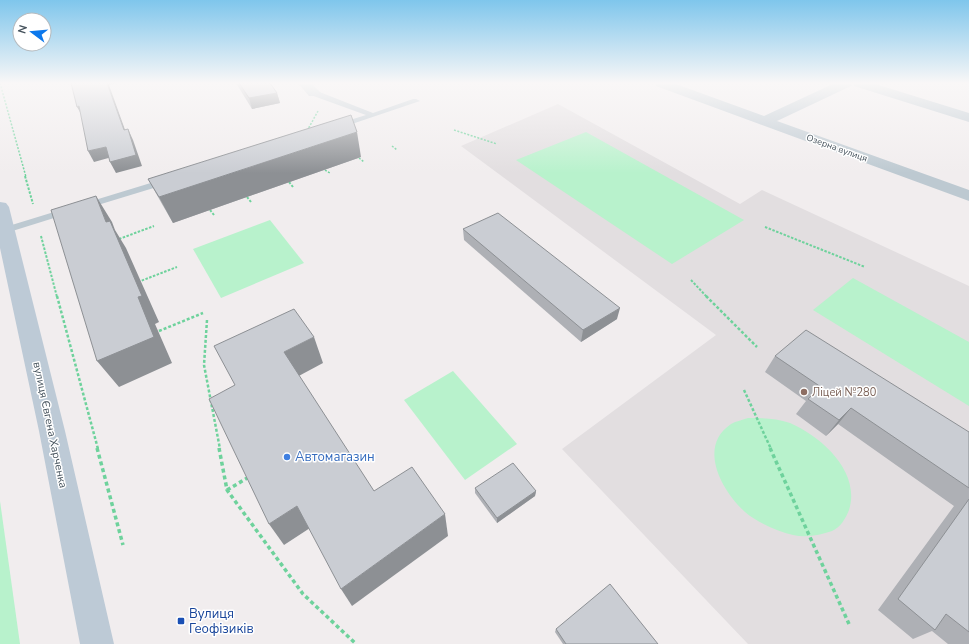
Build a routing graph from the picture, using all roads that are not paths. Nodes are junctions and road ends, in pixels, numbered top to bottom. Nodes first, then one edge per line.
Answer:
1 (368, 113) edge
2 (378, 113) edge
3 (741, 113) edge
4 (784, 113) edge
5 (954, 113) edge
6 (372, 115) junction
7 (969, 118) edge
8 (765, 122) junction
9 (303, 138) edge
10 (175, 179) edge
11 (969, 196) edge
12 (3, 218) edge
13 (97, 644) edge

1 - 6 lane
2 - 6 lane
3 - 8 street, Озерна вулиця
4 - 8 street
5 - 7 street
6 - 9 lane
8 - 11 street, Озерна вулиця
10 - 12 lane
12 - 13 main road, вулиця Євгена Харченка

